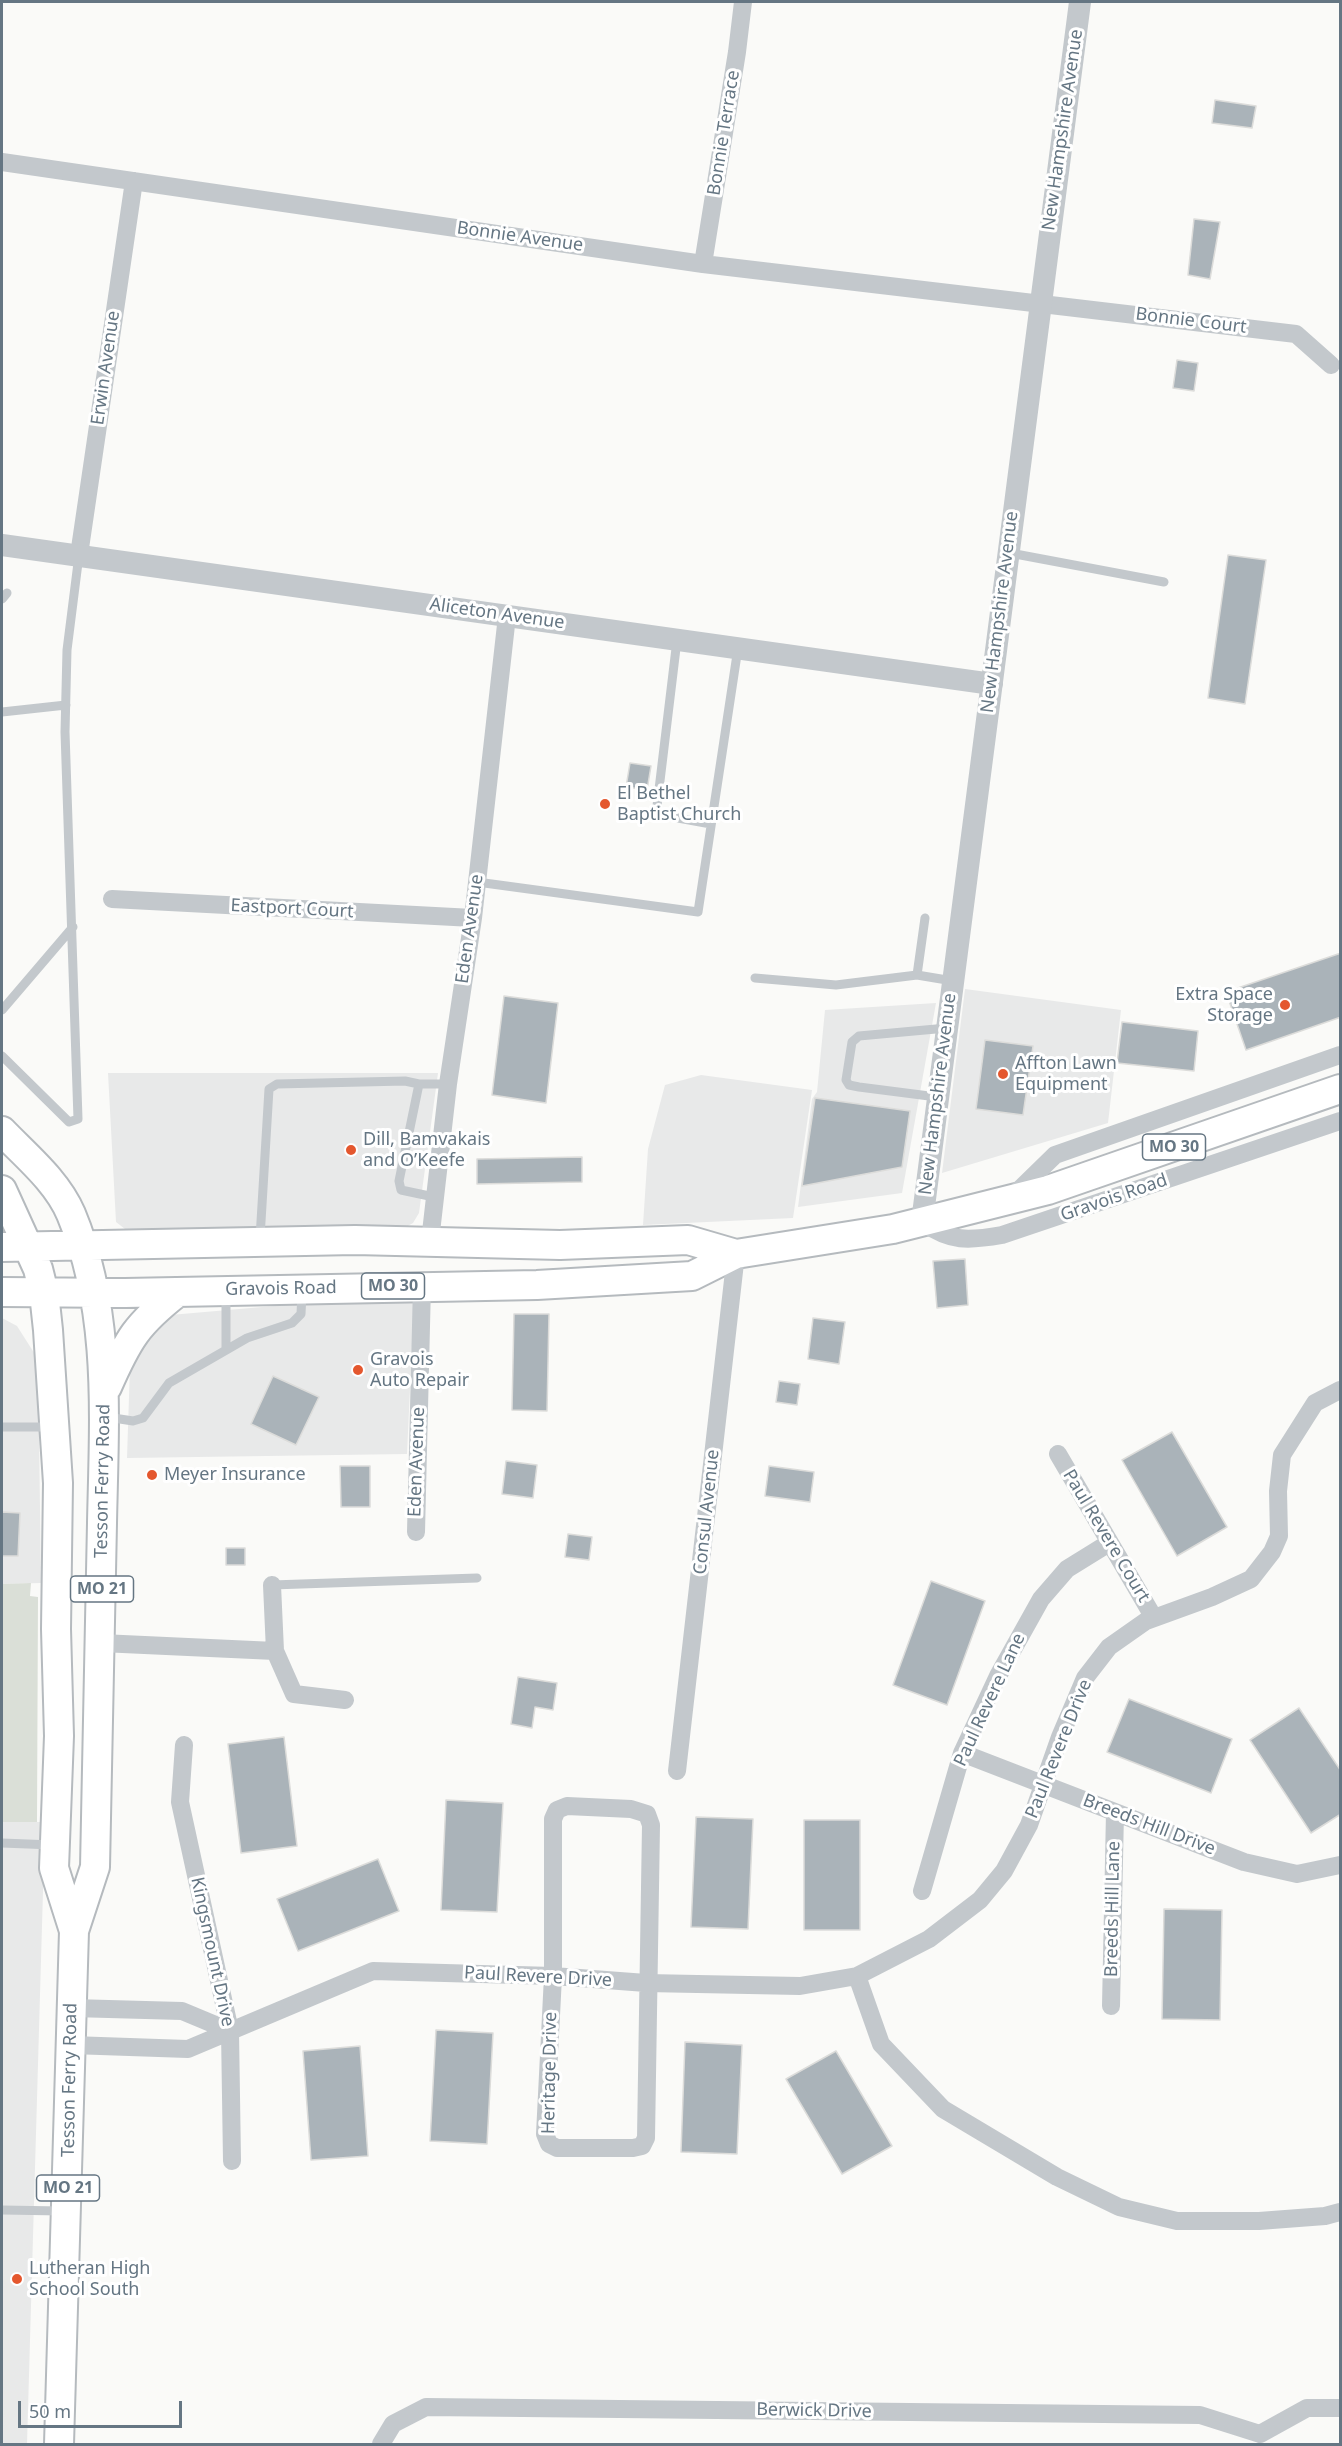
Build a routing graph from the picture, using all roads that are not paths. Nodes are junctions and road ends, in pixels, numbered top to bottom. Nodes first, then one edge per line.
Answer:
1 (743, 2) edge
2 (1080, 2) edge
3 (2, 162) edge
4 (134, 181) junction
5 (703, 264) junction
6 (1040, 303) junction
7 (1331, 365) dead end
8 (2, 545) edge
9 (1008, 553) junction
10 (79, 555) junction
11 (1164, 582) dead end
12 (507, 616) junction
13 (677, 640) junction
14 (738, 648) junction
15 (992, 684) junction
16 (66, 705) junction
17 (2, 712) edge
18 (711, 824) junction
19 (477, 882) junction
20 (112, 900) dead end
21 (473, 918) junction
22 (925, 918) dead end
23 (73, 927) junction
24 (917, 975) junction
25 (754, 978) dead end
26 (953, 981) junction
27 (2, 1010) edge
28 (946, 1028) junction
29 (1341, 1055) edge
30 (2, 1056) edge
31 (419, 1084) junction
32 (448, 1084) junction
33 (1341, 1089) edge
34 (937, 1097) junction
35 (1341, 1121) edge
36 (2, 1131) edge
37 (2, 1190) edge
38 (434, 1197) junction
39 (1007, 1201) junction
40 (922, 1222) junction
41 (260, 1241) junction
42 (430, 1241) junction
43 (81, 1245) junction
44 (15, 1247) edge
45 (736, 1254) junction
46 (422, 1285) junction
47 (302, 1289) junction
48 (225, 1290) junction
49 (2, 1292) edge
50 (178, 1292) junction
51 (44, 1293) junction
52 (94, 1293) junction
53 (226, 1349) junction
54 (1341, 1390) edge
55 (105, 1404) junction
56 (2, 1427) edge
57 (55, 1427) junction
58 (1058, 1454) dead end
59 (416, 1532) dead end
60 (1109, 1543) junction
61 (477, 1578) dead end
62 (272, 1586) joint
63 (1154, 1618) junction
64 (101, 1643) junction
65 (275, 1651) junction
66 (345, 1700) dead end
67 (184, 1745) dead end
68 (962, 1753) junction
69 (678, 1771) dead end
70 (1044, 1784) junction
71 (1115, 1812) junction
72 (2, 1843) edge
73 (55, 1845) junction
74 (1341, 1864) edge
75 (922, 1891) dead end
76 (74, 1931) junction
77 (553, 1976) junction
78 (857, 1976) junction
79 (646, 1983) junction
80 (1111, 2006) dead end
81 (72, 2008) junction
82 (230, 2031) junction
83 (71, 2045) junction
84 (231, 2161) dead end
85 (2, 2210) edge
86 (67, 2211) junction
87 (1341, 2212) edge
88 (1341, 2408) edge
89 (1262, 2439) edge
90 (59, 2445) edge
91 (381, 2445) edge

1 - 5 street, Bonnie Terrace
2 - 6 street, New Hampshire Avenue
3 - 4 street, Bonnie Avenue
4 - 5 street, Bonnie Avenue
4 - 10 street, Erwin Avenue
5 - 6 street, Bonnie Avenue
6 - 7 street, Bonnie Court
6 - 9 street, New Hampshire Avenue
8 - 10 street, Aliceton Avenue
9 - 11 lane
9 - 15 street, New Hampshire Avenue
10 - 12 street, Aliceton Avenue
10 - 16 lane
12 - 13 street, Aliceton Avenue
12 - 19 street, Eden Avenue
13 - 14 street, Aliceton Avenue
13 - 18 lane
14 - 15 street, Aliceton Avenue
14 - 18 lane
15 - 26 street, New Hampshire Avenue
16 - 17 lane
16 - 23 lane
18 - 19 lane
19 - 21 street, Eden Avenue
20 - 21 street, Eastport Court
21 - 32 street, Eden Avenue
22 - 24 lane
23 - 27 lane
23 - 30 lane
24 - 25 lane
24 - 26 lane
26 - 28 street, New Hampshire Avenue
28 - 34 street, New Hampshire Avenue
28 - 34 lane
29 - 39 street, Gravois Road
31 - 32 lane
31 - 38 lane
31 - 41 lane
32 - 38 street, Eden Avenue
33 - 39 main road, Gravois Road / MO 30
34 - 40 street, New Hampshire Avenue
35 - 40 street, Gravois Road
36 - 43 main road, Tesson Ferry Road
37 - 44 main road
38 - 42 street, Eden Avenue
39 - 40 main road, Gravois Road / MO 30
40 - 45 main road, Gravois Road / MO 30
41 - 42 main road, Gravois Road / MO 30
41 - 43 main road, Gravois Road / MO 30
42 - 45 main road, Gravois Road / MO 30
43 - 44 main road, Gravois Road / MO 30
43 - 52 main road, Tesson Ferry Road / MO 21
44 - 51 main road, MO 21
45 - 46 main road, Gravois Road / MO 30
45 - 69 street, Consul Avenue
46 - 47 main road, Gravois Road / MO 30
46 - 59 street, Eden Avenue
47 - 48 main road, Gravois Road / MO 30
47 - 53 lane
48 - 50 main road, Gravois Road / MO 30
48 - 53 lane
49 - 51 main road, Gravois Road / MO 30
50 - 52 main road, Gravois Road / MO 30
50 - 55 main road
51 - 52 main road, Gravois Road / MO 30
51 - 57 main road, Tesson Ferry Road / MO 21
52 - 55 main road, Tesson Ferry Road / MO 21
53 - 55 lane
54 - 63 street, Paul Revere Drive
55 - 64 main road, Tesson Ferry Road / MO 21
56 - 57 lane
57 - 73 main road, Tesson Ferry Road / MO 21
58 - 60 street, Paul Revere Court
60 - 63 street, Paul Revere Court
60 - 68 street, Paul Revere Lane
61 - 62 lane
62 - 65 street
63 - 70 street, Paul Revere Drive
64 - 65 street
64 - 76 main road, Tesson Ferry Road / MO 21
65 - 66 street
67 - 82 street, Kingsmount Drive
68 - 70 street, Breeds Hill Drive
68 - 75 street, Paul Revere Lane
70 - 71 street, Breeds Hill Drive
70 - 78 street, Paul Revere Drive
71 - 74 street, Breeds Hill Drive
71 - 80 street, Breeds Hill Lane
72 - 73 lane
73 - 76 main road, Tesson Ferry Road / MO 21
76 - 81 main road, Tesson Ferry Road / MO 21
77 - 79 street, Paul Revere Drive
77 - 79 street, Heritage Drive
77 - 79 street, Heritage Drive
77 - 82 street, Paul Revere Drive
78 - 79 street, Paul Revere Drive
78 - 87 street
81 - 82 street
81 - 83 main road, Tesson Ferry Road / MO 21
82 - 83 street, Paul Revere Drive
82 - 84 street, Kingsmount Drive
83 - 86 main road, Tesson Ferry Road / MO 21
85 - 86 lane
86 - 90 main road, Tesson Ferry Road / MO 21
88 - 89 street
89 - 91 street, Berwick Drive

